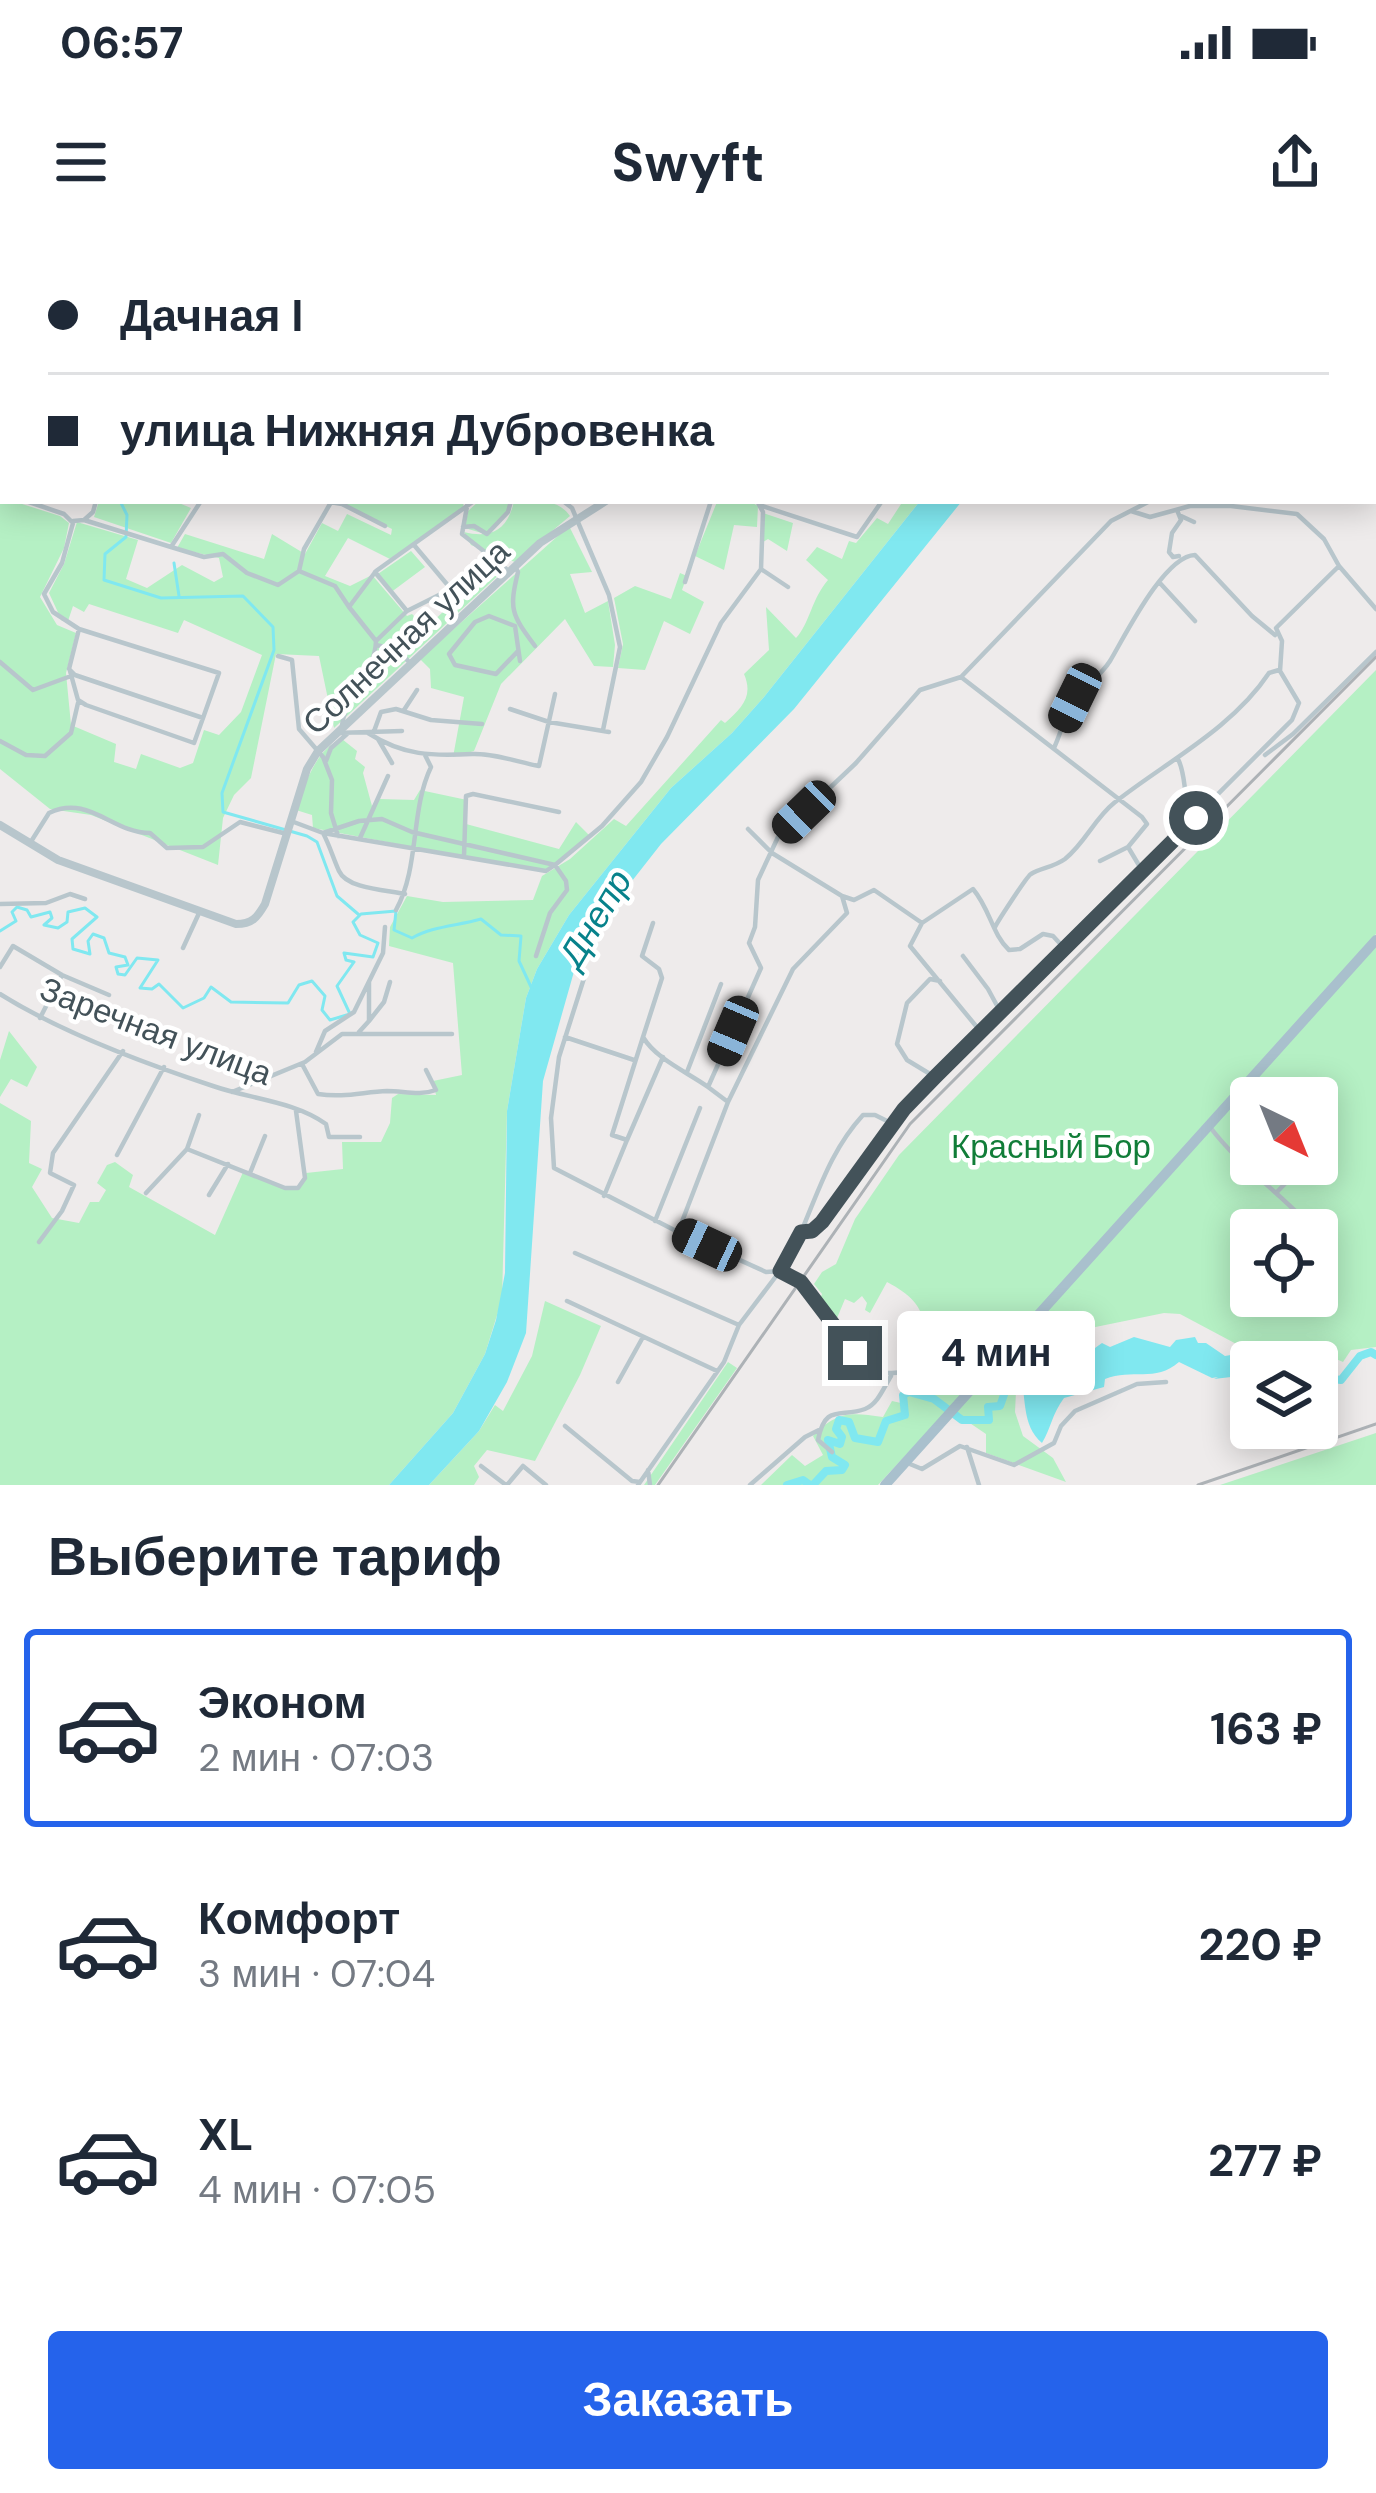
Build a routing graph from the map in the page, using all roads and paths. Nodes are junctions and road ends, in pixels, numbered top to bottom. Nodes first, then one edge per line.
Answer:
1 (42, 504) edge
2 (95, 504) edge
3 (199, 504) edge
4 (326, 504) edge
5 (343, 504) edge
6 (469, 504) edge
7 (470, 504) edge
8 (510, 504) edge
9 (710, 504) edge
10 (759, 504) edge
11 (880, 504) edge
12 (1144, 504) edge
13 (570, 507) edge
14 (1131, 511) junction
15 (1179, 513) junction
16 (84, 520) junction
17 (448, 520) junction
18 (71, 521) junction
19 (1194, 522) dead end
20 (385, 526) dead end
21 (462, 531) junction
22 (412, 543) junction
23 (171, 547) junction
24 (1185, 555) junction
25 (499, 561) junction
26 (1339, 566) junction
27 (512, 569) junction
28 (761, 569) junction
29 (299, 571) junction
30 (374, 572) junction
31 (685, 582) dead end
32 (1159, 582) junction
33 (788, 586) dead end
34 (452, 589) junction
35 (349, 607) junction
36 (1376, 609) edge
37 (407, 611) junction
38 (514, 615) junction
39 (1195, 621) dead end
40 (515, 626) junction
41 (79, 629) junction
42 (1277, 631) junction
43 (376, 643) junction
44 (535, 646) dead end
45 (518, 651) junction
46 (1376, 652) edge
47 (278, 656) dead end
48 (0, 662) edge
49 (520, 662) dead end
50 (410, 663) junction
51 (1280, 670) junction
52 (70, 672) junction
53 (961, 677) junction
54 (417, 690) dead end
55 (555, 694) dead end
56 (78, 700) junction
57 (509, 709) dead end
58 (404, 710) junction
59 (203, 718) junction
60 (549, 722) junction
61 (482, 724) dead end
62 (402, 730) dead end
63 (341, 731) junction
64 (373, 736) junction
65 (0, 741) edge
66 (1054, 748) junction
67 (318, 751) junction
68 (425, 754) junction
69 (1259, 757) junction
70 (1178, 759) junction
71 (325, 763) junction
72 (392, 763) dead end
73 (388, 776) dead end
74 (1121, 798) junction
75 (559, 812) dead end
76 (1196, 818) junction
77 (368, 820) junction
78 (291, 821) junction
79 (0, 825) edge
80 (337, 827) junction
81 (748, 829) dead end
82 (323, 833) junction
83 (416, 833) junction
84 (287, 834) junction
85 (338, 836) junction
86 (360, 838) junction
87 (29, 845) junction
88 (464, 845) junction
89 (412, 846) junction
90 (1128, 847) junction
91 (772, 853) junction
92 (464, 856) junction
93 (1100, 861) dead end
94 (555, 865) junction
95 (1143, 872) junction
96 (405, 894) junction
97 (842, 896) junction
98 (85, 899) dead end
99 (0, 904) edge
100 (395, 910) dead end
101 (200, 911) junction
102 (653, 923) dead end
103 (922, 923) junction
104 (385, 927) dead end
105 (995, 927) junction
106 (1376, 940) edge
107 (183, 948) dead end
108 (1065, 949) junction
109 (536, 956) dead end
110 (963, 956) dead end
111 (0, 967) edge
112 (373, 971) junction
113 (586, 972) dead end
114 (62, 975) junction
115 (940, 981) junction
116 (390, 982) dead end
117 (721, 984) dead end
118 (0, 994) edge
119 (109, 995) dead end
120 (1000, 1013) junction
121 (40, 1018) junction
122 (369, 1021) junction
123 (359, 1032) junction
124 (452, 1034) dead end
125 (979, 1034) junction
126 (566, 1037) junction
127 (643, 1037) junction
128 (652, 1048) junction
129 (123, 1051) junction
130 (639, 1051) junction
131 (315, 1057) junction
132 (663, 1057) junction
133 (636, 1061) junction
134 (302, 1064) junction
135 (164, 1067) junction
136 (426, 1070) dead end
137 (686, 1072) junction
138 (935, 1077) junction
139 (264, 1079) junction
140 (708, 1088) junction
141 (232, 1092) junction
142 (262, 1098) junction
143 (728, 1102) junction
144 (700, 1108) dead end
145 (296, 1112) junction
146 (199, 1115) dead end
147 (895, 1126) junction
148 (1210, 1127) junction
149 (265, 1136) dead end
150 (360, 1137) dead end
151 (627, 1140) junction
152 (1230, 1148) edge
153 (187, 1149) junction
154 (117, 1155) dead end
155 (228, 1164) junction
156 (250, 1173) junction
157 (1267, 1185) edge
158 (1284, 1185) edge
159 (146, 1193) dead end
160 (1276, 1193) junction
161 (208, 1195) dead end
162 (604, 1196) junction
163 (1292, 1209) edge
164 (655, 1221) junction
165 (678, 1232) junction
166 (801, 1232) junction
167 (39, 1242) dead end
168 (575, 1253) dead end
169 (780, 1271) junction
170 (567, 1301) dead end
171 (739, 1325) junction
172 (643, 1337) junction
173 (717, 1371) junction
174 (892, 1374) junction
175 (618, 1382) dead end
176 (1166, 1382) dead end
177 (968, 1394) junction
178 (566, 1426) dead end
179 (819, 1430) junction
180 (967, 1447) junction
181 (832, 1452) dead end
182 (905, 1462) junction
183 (481, 1466) dead end
184 (648, 1470) junction
185 (639, 1484) edge
186 (507, 1485) edge
187 (546, 1485) edge
188 (650, 1485) edge
189 (750, 1485) edge
190 (885, 1485) edge
191 (979, 1485) edge

1 - 18 street
2 - 16 street
3 - 23 street
4 - 29 street
5 - 20 street
6 - 17 street
7 - 21 street
8 - 21 street
9 - 31 street
10 - 11 street
10 - 28 street
12 - 14 street
13 - 27 street, Солнечная улица
13 - 60 street
14 - 15 street
14 - 53 street
15 - 19 street
15 - 24 street
15 - 26 street
16 - 18 street
16 - 23 street
17 - 21 street
17 - 22 street
18 - 41 street
21 - 25 street
22 - 30 street
22 - 34 street
23 - 29 street
24 - 32 street
24 - 42 street
25 - 27 street
25 - 34 street
26 - 36 street
26 - 42 street
27 - 38 street
27 - 50 street, Солнечная улица
28 - 33 street
28 - 94 street
29 - 35 street
30 - 35 street
30 - 37 street
32 - 39 street
32 - 66 street
34 - 37 street
35 - 43 street
37 - 43 street
38 - 40 street
38 - 44 street
40 - 45 street
40 - 45 street
41 - 52 street
41 - 59 street
42 - 51 street
43 - 50 street
43 - 63 street
45 - 49 street
46 - 69 street
47 - 67 street
48 - 52 street
50 - 63 street, Солнечная улица
51 - 69 street
51 - 70 street
52 - 56 street
52 - 59 street
53 - 66 street
53 - 91 street
54 - 58 street
55 - 60 street
56 - 59 street
56 - 65 street
57 - 60 street
58 - 61 street
58 - 64 street
60 - 68 street
62 - 64 street
63 - 64 street
63 - 67 street, Солнечная улица
63 - 71 street
64 - 68 street
64 - 72 street
66 - 74 street
67 - 71 street
67 - 78 street, Солнечная улица
68 - 83 street
69 - 76 street
70 - 74 street
70 - 76 street
71 - 80 street
73 - 77 street
74 - 90 street
74 - 105 street
75 - 88 street
76 - 95 street
77 - 80 street
77 - 83 street
77 - 86 street
78 - 82 street
78 - 84 street, Солнечная улица
79 - 87 street, Солнечная улица
80 - 82 street
80 - 85 street
81 - 91 street
82 - 85 street
82 - 96 street
83 - 88 street
83 - 89 street
84 - 87 street
84 - 101 street, Солнечная улица
85 - 86 street
86 - 89 street
87 - 101 street, Солнечная улица
88 - 92 street
88 - 94 street
89 - 92 street
89 - 96 street
90 - 93 street
90 - 95 street
91 - 97 street
91 - 140 street
92 - 94 street
94 - 109 street
95 - 108 street
96 - 100 street
97 - 103 street
97 - 143 street
98 - 99 street
101 - 107 street
102 - 127 street
103 - 105 street
103 - 115 street
104 - 112 street
105 - 108 street
106 - 148 main road
108 - 120 street
110 - 120 street
111 - 114 street
112 - 122 street
112 - 131 street
113 - 126 street
114 - 119 street
114 - 121 street
115 - 125 street
115 - 138 street
116 - 122 street
117 - 137 street
118 - 121 street, Заречная улица
120 - 125 street
121 - 129 street, Заречная улица
122 - 123 street
123 - 124 street
123 - 131 street
125 - 138 street
126 - 133 street
126 - 162 street
127 - 128 street
127 - 130 street
128 - 130 street
128 - 132 street
129 - 135 street, Заречная улица
129 - 167 street
130 - 133 street
131 - 134 street
132 - 137 street
132 - 151 street
133 - 151 street
134 - 136 street
134 - 139 street
135 - 141 street, Заречная улица
135 - 154 street
137 - 140 street
138 - 147 street
139 - 141 street
139 - 142 street
140 - 143 street
141 - 142 street, Заречная улица
142 - 145 street, Заречная улица
143 - 165 street
144 - 164 street
145 - 150 street, Заречная улица
145 - 156 street
146 - 153 street
147 - 166 street
147 - 166 street
148 - 152 street
148 - 177 main road
149 - 156 street
151 - 162 street
153 - 155 street
153 - 159 street
155 - 156 street
155 - 161 street
157 - 160 street
158 - 160 street
160 - 163 street
162 - 164 street
164 - 165 street
165 - 169 street
166 - 169 street
168 - 171 street
169 - 171 street
169 - 174 street
170 - 172 street
171 - 173 street
172 - 173 street
172 - 175 street
173 - 184 street
174 - 177 street
174 - 179 street
176 - 180 street
177 - 182 main road
178 - 185 street
179 - 181 street
179 - 189 street
180 - 182 street
180 - 191 street
182 - 190 main road
183 - 186 street
184 - 185 street
184 - 188 street
186 - 187 street

